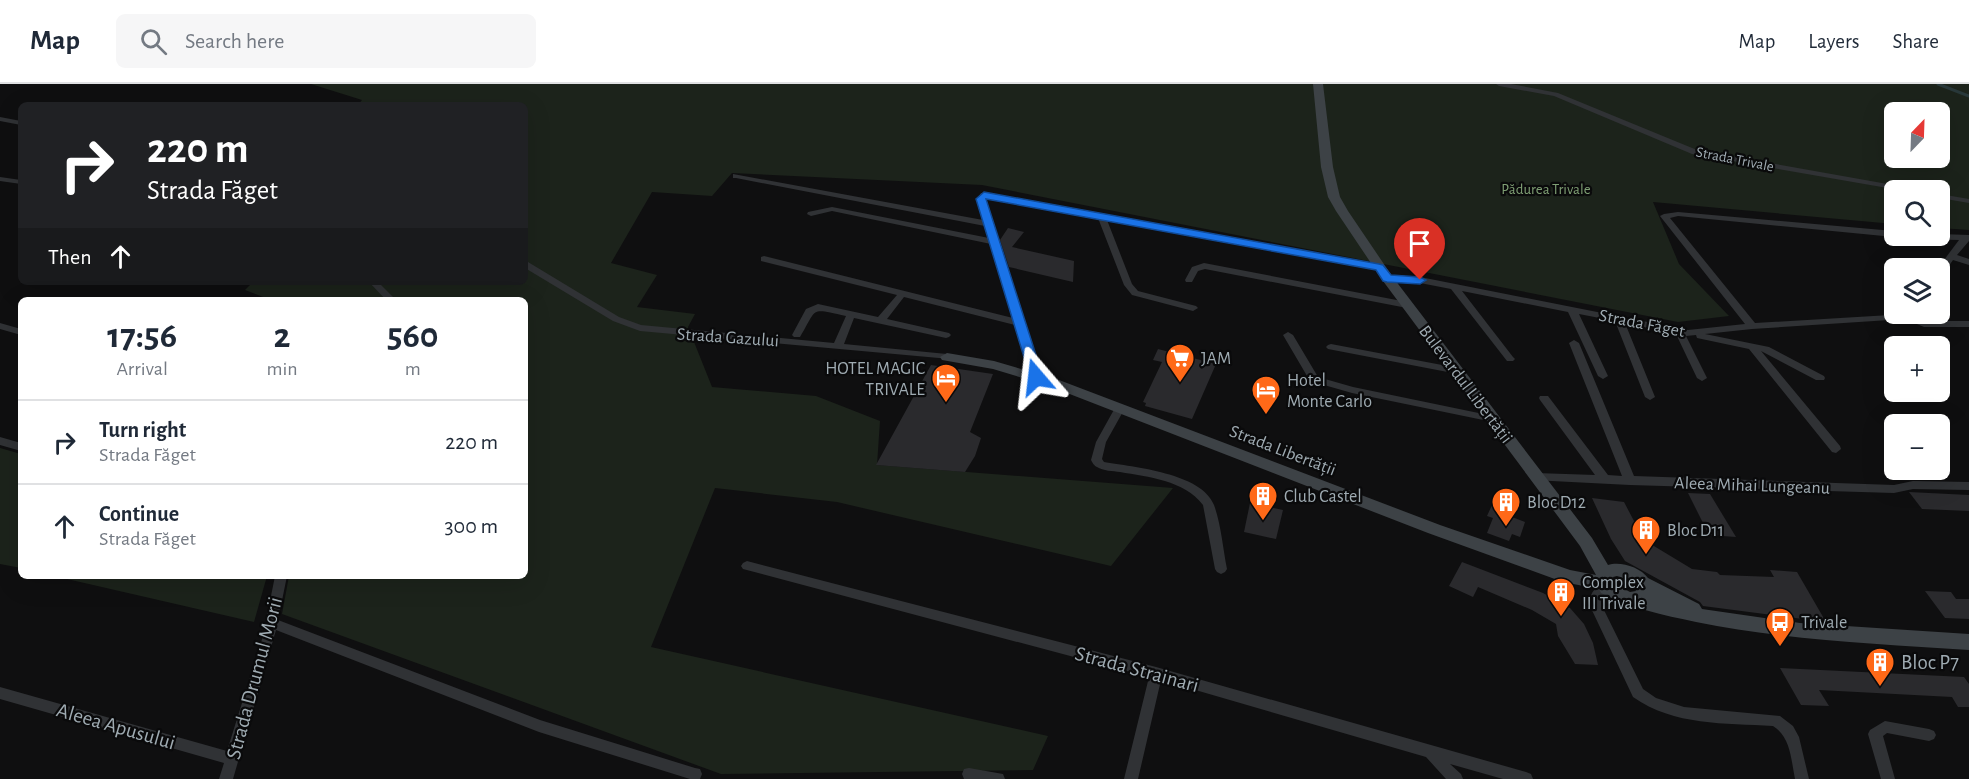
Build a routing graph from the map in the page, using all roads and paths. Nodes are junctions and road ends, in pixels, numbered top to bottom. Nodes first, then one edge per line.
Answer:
1 (1318, 84) edge
2 (1499, 84) edge
3 (0, 119) edge
4 (18, 122) edge
5 (736, 176) dead end
6 (0, 179) edge
7 (18, 182) edge
8 (1884, 185) edge
9 (1950, 198) edge
10 (1969, 201) edge
11 (811, 214) dead end
12 (1102, 217) junction
13 (989, 224) junction
14 (1884, 233) edge
15 (1950, 237) edge
16 (1967, 238) edge
17 (995, 242) junction
18 (1951, 256) joint
19 (764, 259) dead end
20 (1969, 262) edge
21 (528, 266) edge
22 (1383, 273) junction
23 (1189, 280) dead end
24 (376, 285) edge
25 (1454, 287) junction
26 (902, 294) junction
27 (388, 297) edge
28 (1407, 304) junction
29 (1193, 308) dead end
30 (1572, 310) junction
31 (851, 314) junction
32 (1884, 317) edge
33 (881, 320) junction
34 (1619, 320) junction
35 (1020, 323) junction
36 (1950, 324) edge
37 (1969, 324) edge
38 (0, 326) edge
39 (1752, 326) junction
40 (18, 331) edge
41 (1684, 333) junction
42 (797, 334) dead end
43 (946, 334) dead end
44 (1288, 335) dead end
45 (1574, 343) dead end
46 (838, 346) junction
47 (1752, 346) junction
48 (1331, 347) dead end
49 (947, 357) joint
50 (1510, 359) dead end
51 (1458, 371) junction
52 (1603, 376) dead end
53 (1036, 377) junction
54 (1702, 378) dead end
55 (1820, 378) dead end
56 (1650, 397) dead end
57 (1544, 398) dead end
58 (1120, 408) junction
59 (1493, 419) junction
60 (0, 441) edge
61 (18, 446) edge
62 (1836, 449) dead end
63 (1536, 477) junction
64 (1605, 480) junction
65 (1630, 481) junction
66 (1969, 486) edge
67 (1586, 542) junction
68 (747, 567) dead end
69 (1221, 569) dead end
70 (1624, 570) junction
71 (279, 579) edge
72 (1605, 582) junction
73 (1643, 582) junction
74 (1635, 600) junction
75 (1717, 620) junction
76 (272, 623) junction
77 (1969, 642) edge
78 (1156, 673) junction
79 (0, 693) edge
80 (1929, 735) dead end
81 (1430, 752) junction
82 (232, 759) junction
83 (695, 774) dead end
84 (969, 774) dead end
85 (226, 779) edge
86 (998, 779) edge
87 (1131, 779) edge
88 (1456, 779) edge
89 (1526, 779) edge
90 (1802, 779) edge
91 (1888, 779) edge

1 - 22 main road, Bulevardul Libertății
2 - 8 street, Strada Trivale
3 - 4 street
5 - 13 street
6 - 7 street
9 - 10 street
11 - 17 street
12 - 13 street, Strada Făget
12 - 22 street, Strada Făget
12 - 29 street
13 - 17 street
14 - 39 street
15 - 16 street
16 - 18 street
17 - 35 street
18 - 20 street
19 - 26 street
21 - 46 street, Strada Gazului
22 - 25 street, Strada Făget
22 - 28 main road, Bulevardul Libertății
23 - 28 street
24 - 27 street
25 - 30 street, Strada Făget
25 - 50 street
26 - 33 street
26 - 35 street
28 - 51 main road, Bulevardul Libertății
30 - 34 street, Strada Făget
30 - 52 street
31 - 33 street
31 - 42 street
31 - 46 street
32 - 39 street, Strada Făget
33 - 43 street
34 - 41 street, Strada Făget
34 - 56 street
35 - 53 street
36 - 37 street, Strada Făget
38 - 40 street
39 - 41 street, Strada Făget
41 - 47 street
41 - 54 street
44 - 59 street
45 - 65 street
46 - 49 street, Strada Gazului
47 - 55 street
47 - 62 street
48 - 51 street
49 - 53 main road, Strada Libertății
51 - 59 main road, Bulevardul Libertății
53 - 58 main road, Strada Libertății
57 - 64 street
58 - 69 street
58 - 72 main road, Strada Libertății
59 - 63 main road, Bulevardul Libertății
60 - 61 street
63 - 64 street, Aleea Mihai Lungeanu
63 - 67 main road, Bulevardul Libertății
64 - 65 street, Aleea Mihai Lungeanu
65 - 66 street, Aleea Mihai Lungeanu
67 - 70 main road, Bulevardul Libertății
67 - 72 main road, Bulevardul Libertății
68 - 78 street, Strada Strainari
70 - 72 main road
70 - 73 main road, Bulevardul Libertății
71 - 76 street, Strada Drumul Morii
72 - 74 main road
72 - 90 street
73 - 74 main road
73 - 75 main road
74 - 75 main road
75 - 77 main road
76 - 82 street, Strada Drumul Morii
76 - 83 street
78 - 81 street, Strada Strainari
78 - 87 street
79 - 82 street, Aleea Apusului
80 - 91 street
81 - 88 street
81 - 89 street, Strada Strainari
82 - 85 street, Strada Drumul Morii
84 - 86 street

